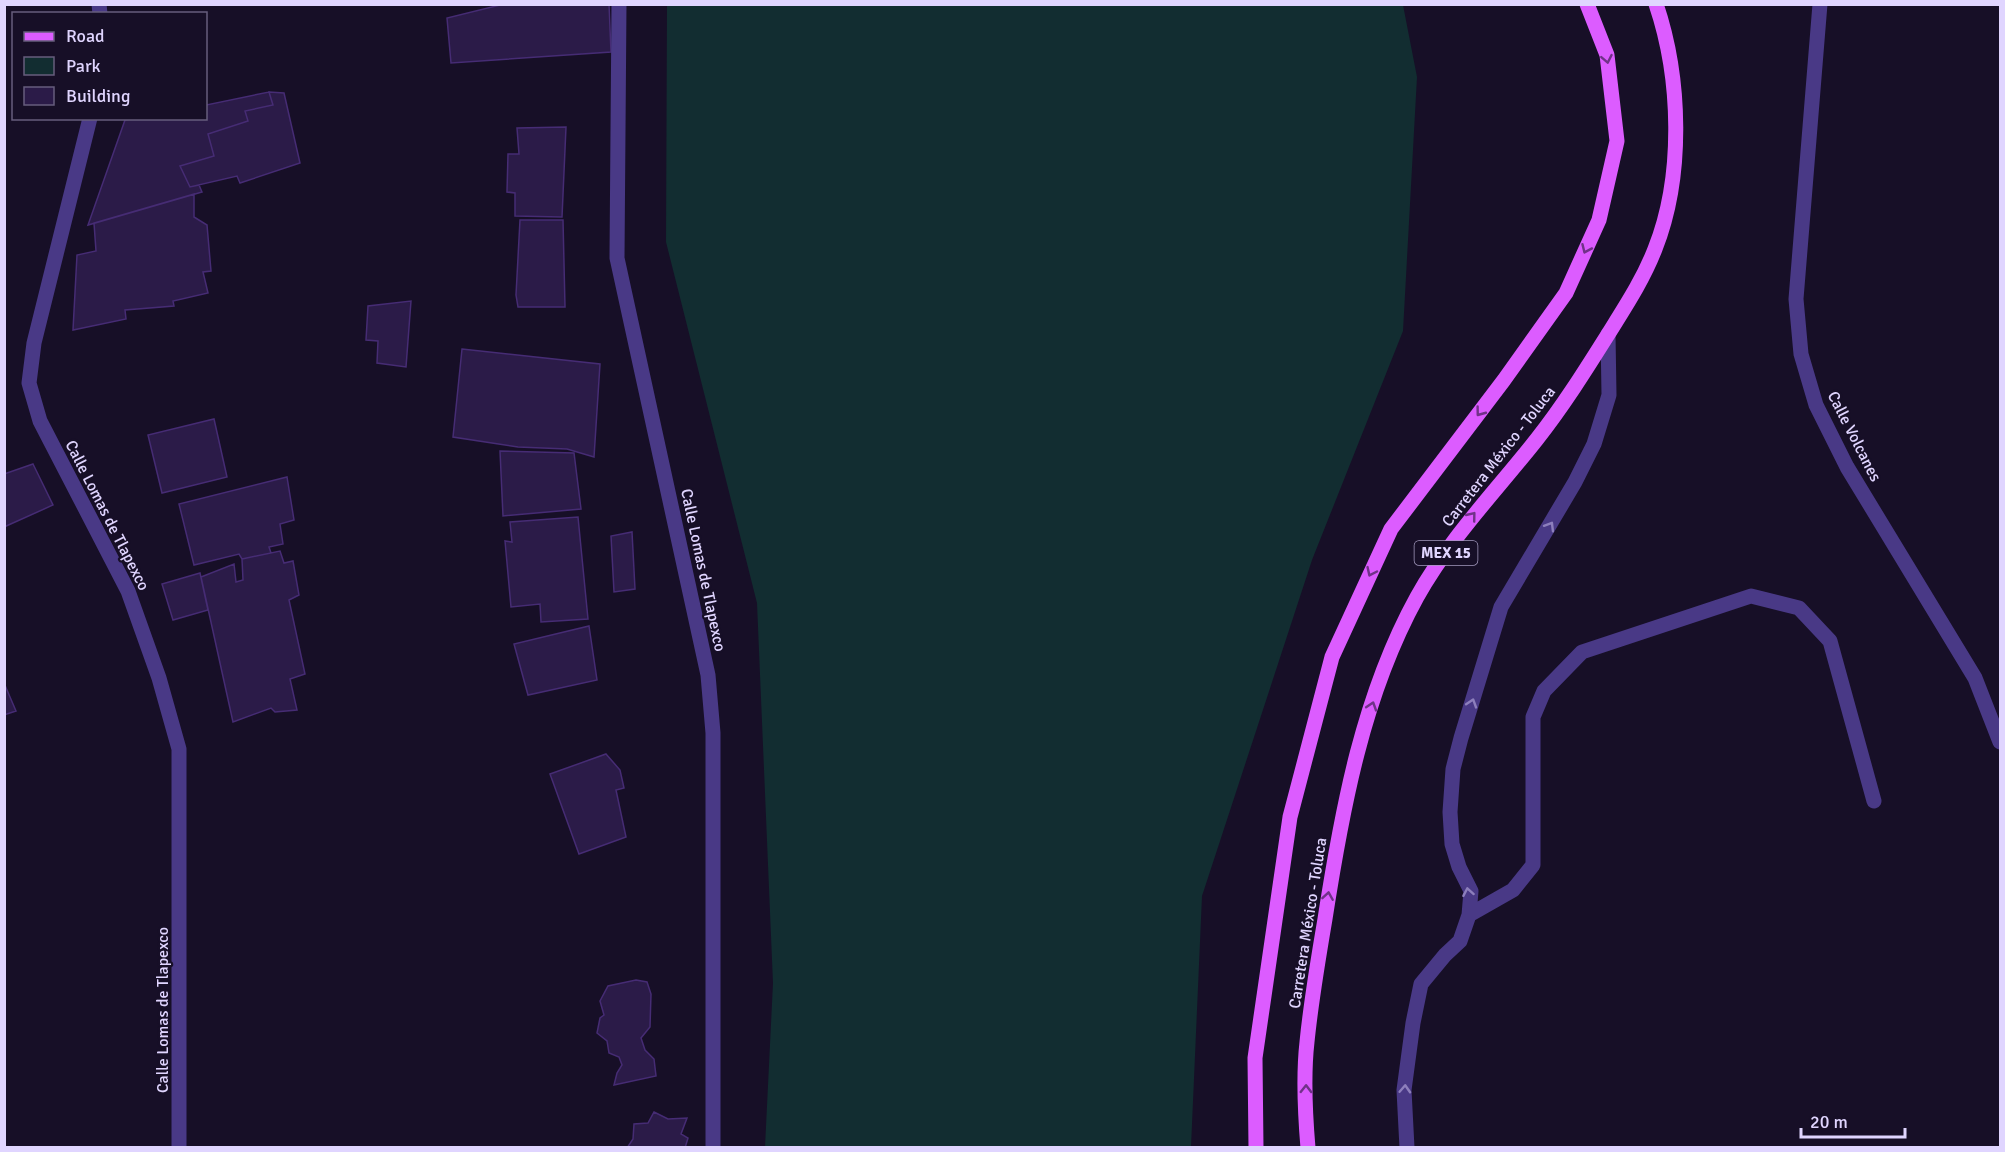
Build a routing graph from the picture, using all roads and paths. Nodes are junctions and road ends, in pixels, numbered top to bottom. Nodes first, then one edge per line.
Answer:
1 (619, 4) edge
2 (1587, 4) edge
3 (1656, 4) edge
4 (1820, 4) edge
5 (90, 120) edge
6 (1608, 334) junction
7 (2001, 742) edge
8 (1874, 801) dead end
9 (1469, 915) junction
10 (179, 1148) edge
11 (713, 1148) edge
12 (1257, 1148) edge
13 (1308, 1148) edge
14 (1407, 1148) edge

1 - 11 street, Calle Lomas de Tlapexco
2 -> 12 main road, Carretera México - Toluca
3 - 6 main road, Carretera México - Toluca / MEX 15
4 - 7 street, Calle Volcanes
5 - 10 street, Calle Lomas de Tlapexco
9 -> 6 street
13 -> 6 main road, Carretera México - Toluca / MEX 15
8 - 9 street
14 -> 9 street

